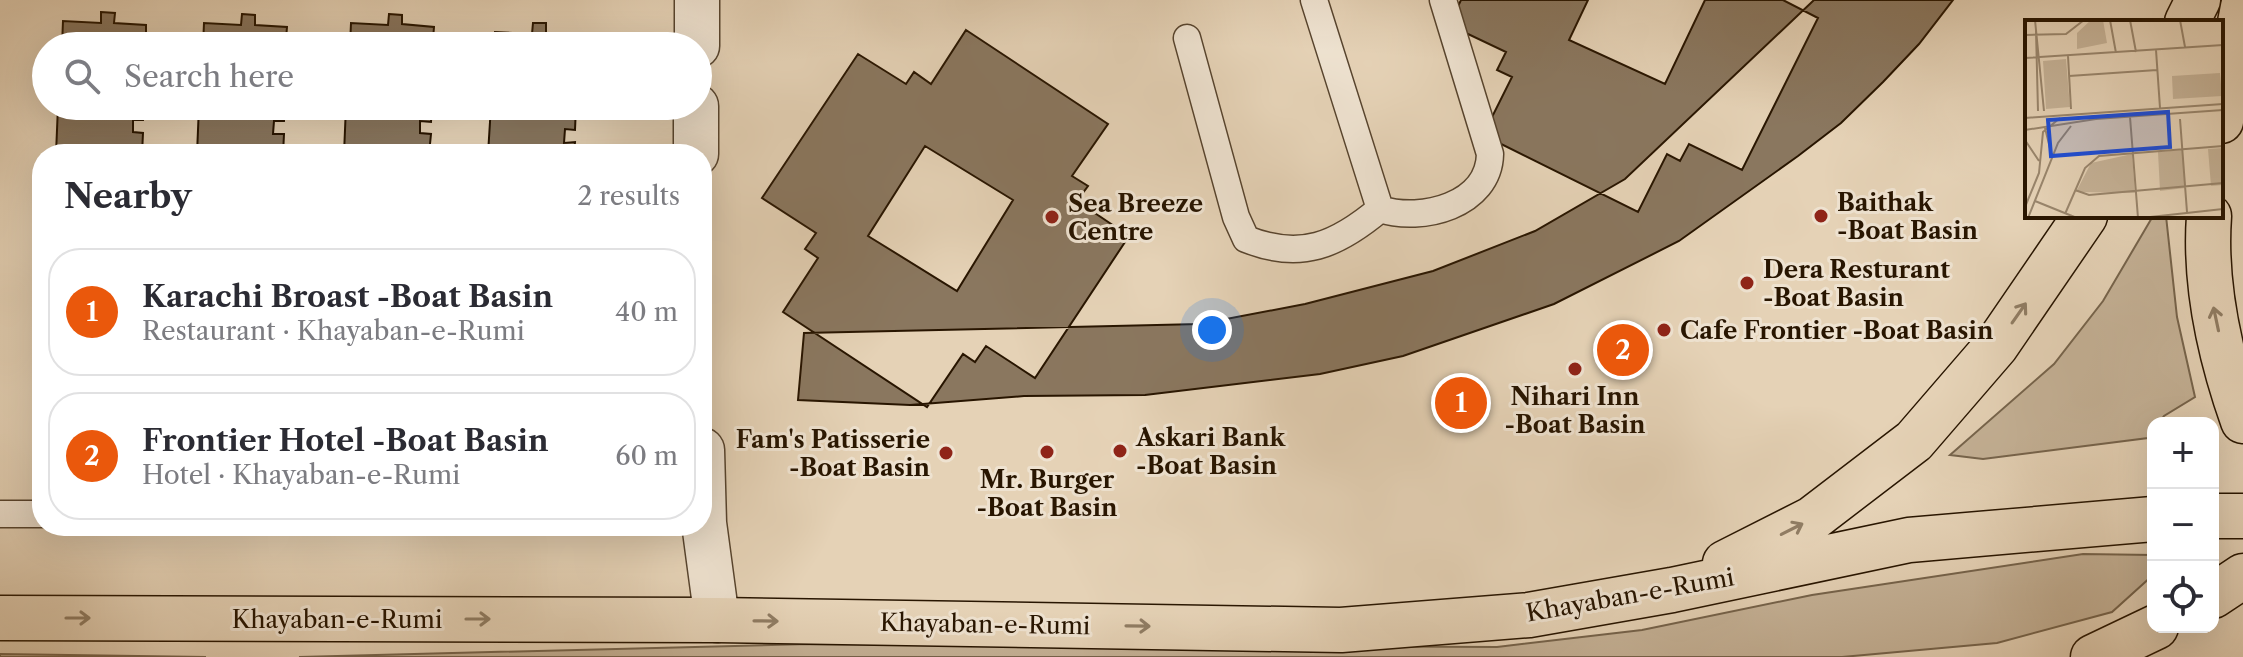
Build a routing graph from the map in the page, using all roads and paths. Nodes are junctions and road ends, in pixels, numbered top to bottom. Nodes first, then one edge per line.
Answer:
1 (697, 0) edge
2 (1314, 0) edge
3 (1443, 0) edge
4 (2198, 0) edge
5 (2243, 7) edge
6 (2188, 20) edge
7 (697, 32) edge
8 (1187, 38) dead end
9 (2223, 111) edge
10 (696, 120) edge
11 (696, 144) edge
12 (1380, 209) junction
13 (2084, 218) edge
14 (2209, 218) edge
15 (2243, 421) edge
16 (0, 514) edge
17 (32, 514) edge
18 (2219, 516) edge
19 (2243, 516) edge
20 (2147, 520) edge
21 (705, 536) edge
22 (2243, 576) edge
23 (1672, 590) junction
24 (2219, 592) edge
25 (0, 618) edge
26 (717, 620) junction
27 (2147, 631) edge
28 (2093, 657) edge

1 - 7 street
2 - 12 lane
3 - 12 lane
4 - 6 main road
5 - 9 main road
8 - 12 lane
10 - 11 street
23 -> 13 main road
15 -> 14 main road
16 - 17 lane
18 - 19 main road
20 - 23 main road, Khayaban-e-Rumi
21 - 26 street
22 - 24 main road
26 -> 23 main road, Khayaban-e-Rumi
25 -> 26 main road, Khayaban-e-Rumi
27 - 28 main road

